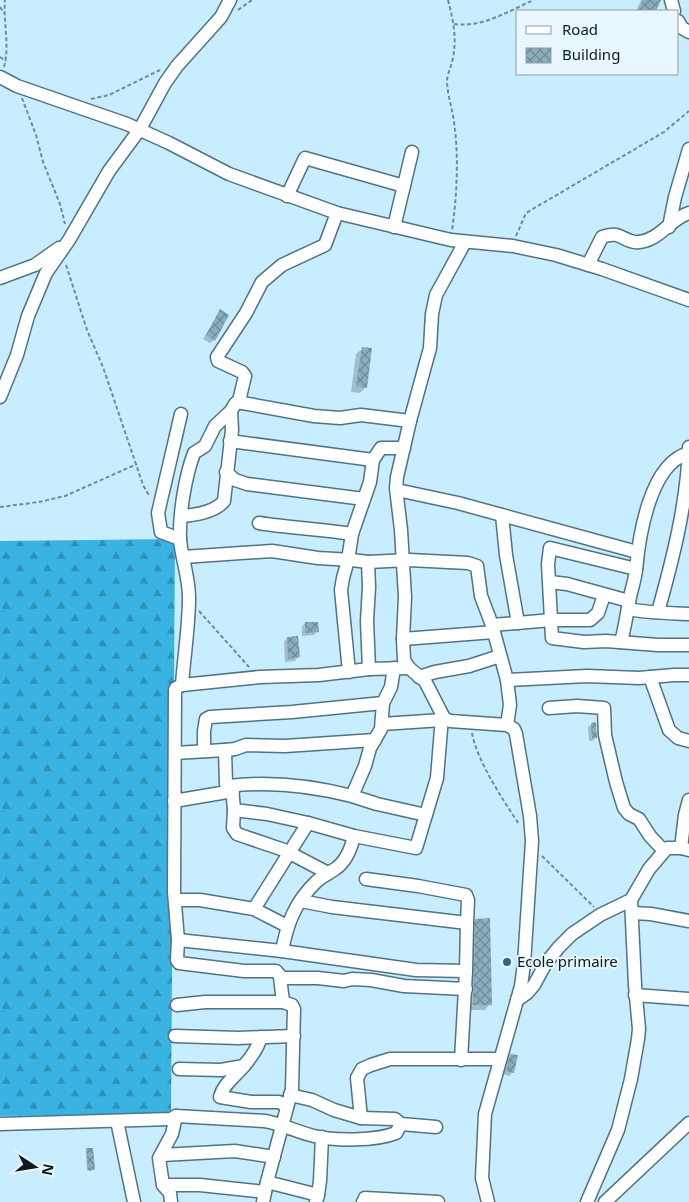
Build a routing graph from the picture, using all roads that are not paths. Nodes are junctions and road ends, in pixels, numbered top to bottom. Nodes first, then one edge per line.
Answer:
1 (230, 0) edge
2 (679, 24) edge
3 (689, 32) edge
4 (0, 78) edge
5 (140, 129) junction
6 (689, 149) edge
7 (412, 152) dead end
8 (404, 186) junction
9 (288, 196) junction
10 (337, 213) junction
11 (689, 213) edge
12 (394, 227) junction
13 (669, 227) junction
14 (69, 240) junction
15 (465, 242) junction
16 (588, 265) junction
17 (0, 278) edge
18 (689, 300) edge
19 (0, 397) edge
20 (235, 406) junction
21 (181, 414) dead end
22 (410, 421) junction
23 (230, 441) junction
24 (689, 447) edge
25 (404, 448) junction
26 (689, 453) edge
27 (373, 460) junction
28 (226, 472) junction
29 (397, 490) junction
30 (364, 500) junction
31 (502, 515) junction
32 (182, 516) junction
33 (259, 523) dead end
34 (352, 534) junction
35 (180, 539) junction
36 (637, 552) junction
37 (183, 557) junction
38 (348, 560) junction
39 (402, 561) junction
40 (368, 562) junction
41 (636, 569) junction
42 (550, 582) junction
43 (604, 595) junction
44 (628, 605) junction
45 (658, 612) junction
46 (689, 614) edge
47 (552, 620) junction
48 (518, 623) junction
49 (493, 628) junction
50 (403, 639) junction
51 (621, 642) junction
52 (689, 645) edge
53 (500, 656) junction
54 (394, 668) junction
55 (409, 668) junction
56 (368, 669) junction
57 (349, 672) junction
58 (689, 675) edge
59 (419, 677) junction
60 (650, 677) junction
61 (508, 680) junction
62 (182, 685) junction
63 (383, 702) junction
64 (549, 708) dead end
65 (442, 719) junction
66 (382, 724) junction
67 (507, 725) junction
68 (375, 740) junction
69 (689, 741) edge
70 (225, 750) junction
71 (204, 751) junction
72 (176, 753) junction
73 (233, 789) junction
74 (352, 796) junction
75 (689, 800) edge
76 (174, 801) junction
77 (234, 810) junction
78 (426, 815) junction
79 (308, 823) junction
80 (354, 836) junction
81 (685, 849) edge
82 (664, 851) junction
83 (290, 852) junction
84 (328, 873) junction
85 (366, 879) dead end
86 (175, 900) junction
87 (631, 900) junction
88 (301, 901) junction
89 (254, 909) junction
90 (632, 913) junction
91 (689, 921) edge
92 (467, 924) junction
93 (287, 926) junction
94 (178, 940) junction
95 (282, 951) junction
96 (466, 971) junction
97 (280, 977) junction
98 (466, 989) junction
99 (635, 994) junction
100 (689, 999) edge
101 (517, 1000) junction
102 (283, 1002) junction
103 (177, 1004) dead end
104 (175, 1036) dead end
105 (294, 1036) junction
106 (261, 1037) junction
107 (500, 1059) junction
108 (461, 1060) junction
109 (244, 1066) junction
110 (179, 1069) dead end
111 (289, 1100) junction
112 (176, 1116) junction
113 (361, 1118) junction
114 (117, 1121) junction
115 (689, 1123) edge
116 (0, 1124) edge
117 (401, 1124) junction
118 (283, 1126) junction
119 (436, 1128) dead end
120 (322, 1137) junction
121 (162, 1155) junction
122 (274, 1157) junction
123 (163, 1185) junction
124 (265, 1192) edge
125 (317, 1199) edge
126 (417, 1201) edge
127 (134, 1202) edge
128 (171, 1202) edge
129 (363, 1202) edge
130 (438, 1202) edge
131 (488, 1202) edge
132 (587, 1202) edge
133 (605, 1202) edge

1 - 5 street
2 - 3 street
4 - 5 street
5 - 9 street
5 - 14 street
6 - 13 street
7 - 8 street
8 - 9 street
8 - 12 street
9 - 10 street
10 - 12 street
10 - 20 street
11 - 13 street
12 - 15 street
13 - 16 street
14 - 17 street
14 - 19 street
15 - 16 street
15 - 22 street
16 - 18 street
20 - 22 street
20 - 23 street
20 - 32 street
21 - 35 street
22 - 25 street
23 - 27 street
23 - 28 street
24 - 26 street
25 - 27 street
25 - 29 street
26 - 36 street
26 - 45 street
27 - 30 street
28 - 30 street
28 - 32 street
29 - 31 street
29 - 39 street
30 - 34 street
31 - 36 street
31 - 48 street
32 - 35 street
33 - 34 street
34 - 38 street
35 - 37 street
36 - 41 street
37 - 38 street
37 - 62 street
38 - 40 street
38 - 57 street
39 - 40 street
39 - 49 street
39 - 50 street
40 - 56 street
41 - 42 street
41 - 44 street
42 - 43 street
42 - 47 street
43 - 44 street
43 - 47 street
44 - 45 street
44 - 51 street
45 - 46 street
47 - 48 street
47 - 51 street
48 - 49 street
49 - 50 street
49 - 53 street
50 - 55 street
51 - 52 street
53 - 59 street
53 - 61 street
54 - 55 street
54 - 56 street
54 - 63 street
55 - 59 street
56 - 57 street
57 - 62 street
58 - 60 street
59 - 65 street
60 - 61 street
60 - 69 street
61 - 67 street
62 - 72 street
63 - 66 street
63 - 71 street
64 - 82 street
65 - 66 street
65 - 67 street
65 - 78 street
66 - 68 street
67 - 101 street
68 - 70 street
68 - 74 street
70 - 71 street
70 - 73 street
71 - 72 street
72 - 76 street
73 - 74 street
73 - 76 street
73 - 77 street
74 - 78 street
75 - 81 street
76 - 86 street
77 - 79 street
77 - 83 street
78 - 80 street
79 - 80 street
79 - 83 street
80 - 84 street
81 - 82 street
82 - 87 street
83 - 84 street
83 - 89 street
84 - 88 street
85 - 92 street
86 - 89 street
86 - 94 street
87 - 90 street
87 - 101 street
88 - 92 street
88 - 93 street
89 - 93 street
90 - 91 street
90 - 99 street
92 - 96 street
93 - 95 street
94 - 95 street
94 - 97 street
95 - 96 street
96 - 98 street
97 - 98 street
97 - 102 street
98 - 108 street
99 - 100 street
99 - 132 street
101 - 107 street
102 - 103 street
102 - 105 street
104 - 106 street
105 - 106 street
105 - 111 street
106 - 109 street
107 - 108 street
107 - 131 street
108 - 113 street
109 - 110 street
109 - 111 street
111 - 113 street
111 - 118 street
112 - 114 street
112 - 118 street
112 - 121 street
113 - 117 street
114 - 116 street
114 - 127 street
115 - 133 street
117 - 119 street
117 - 120 street
118 - 120 street
118 - 122 street
120 - 125 street
121 - 122 street
121 - 123 street
122 - 124 street
123 - 124 street
123 - 128 street
124 - 125 street
126 - 129 street
126 - 130 street

